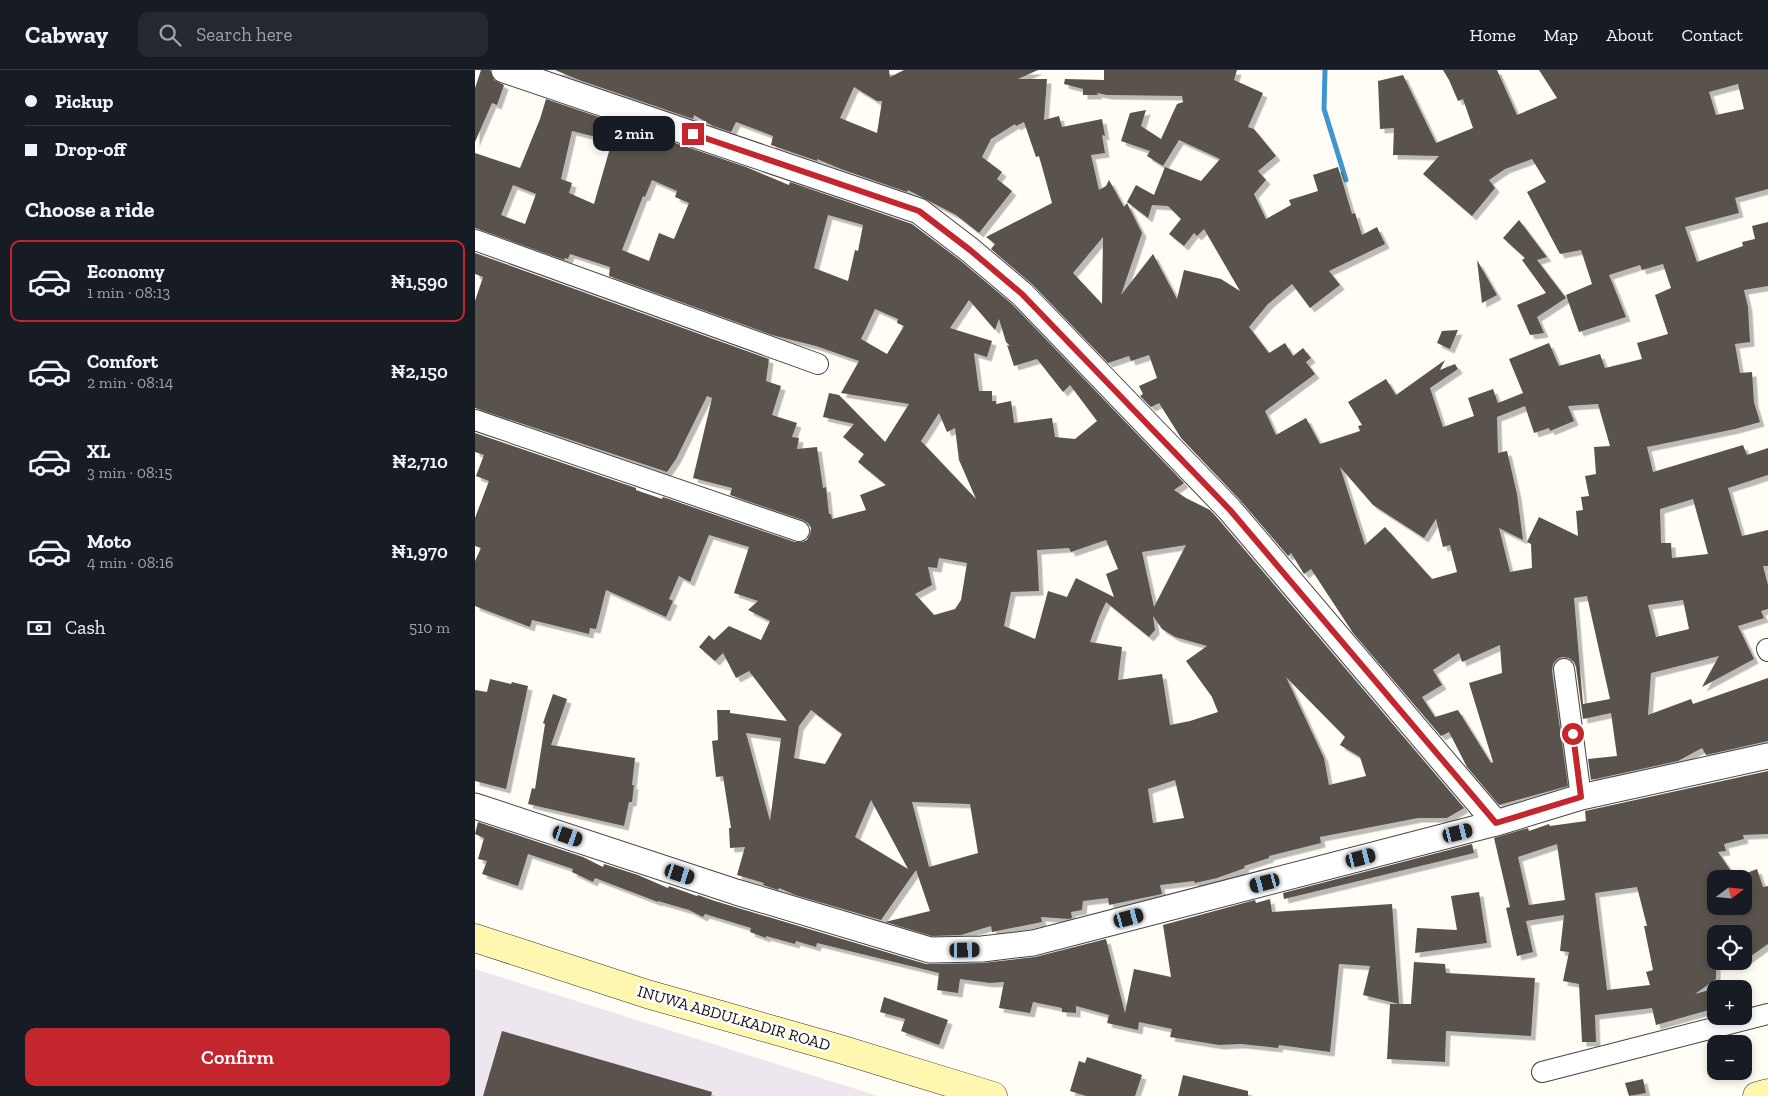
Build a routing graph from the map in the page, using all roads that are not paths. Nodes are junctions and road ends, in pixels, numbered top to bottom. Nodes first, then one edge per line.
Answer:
1 (504, 70) edge
2 (475, 240) edge
3 (818, 364) dead end
4 (475, 420) edge
5 (799, 531) dead end
6 (1564, 669) dead end
7 (1768, 756) edge
8 (1581, 797) junction
9 (475, 806) edge
10 (1496, 823) junction
11 (475, 938) edge
12 (1768, 1014) edge
13 (1542, 1072) dead end
14 (1768, 1093) edge
15 (993, 1096) edge
16 (1757, 1096) edge

1 - 10 street
2 - 3 street
4 - 5 street
6 - 8 street
7 - 8 street
8 - 10 street
9 - 10 street
11 - 15 main road, INUWA ABDULKADIR ROAD
12 - 13 street
14 - 16 main road

